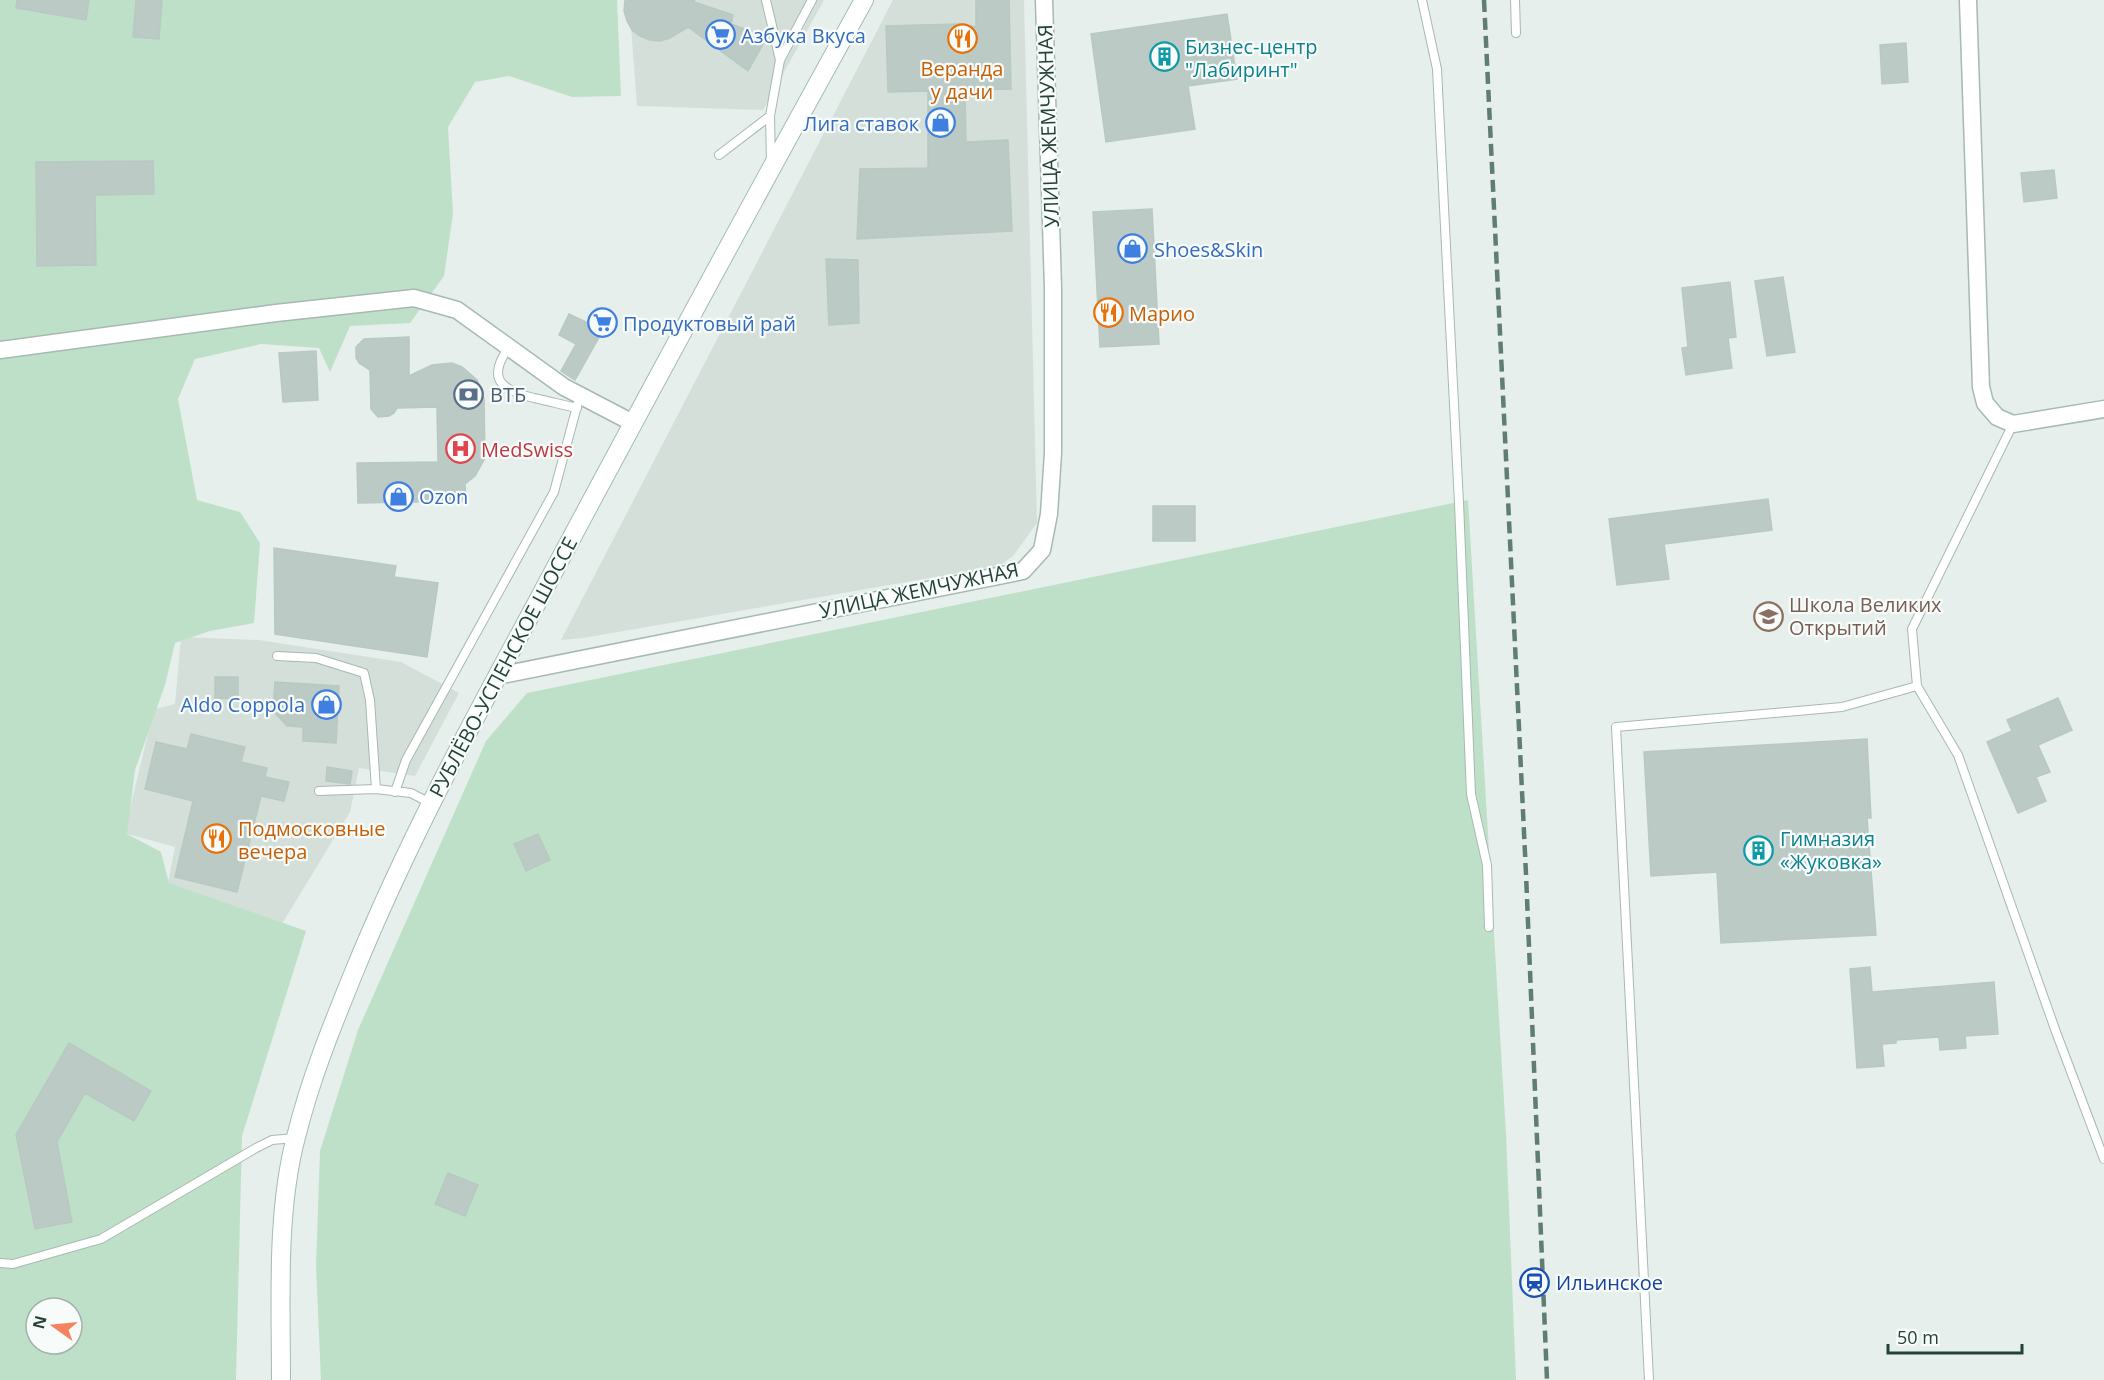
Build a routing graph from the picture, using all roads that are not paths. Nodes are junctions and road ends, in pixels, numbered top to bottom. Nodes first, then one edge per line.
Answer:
1 (766, 0) edge
2 (812, 0) edge
3 (864, 0) edge
4 (1044, 0) edge
5 (1422, 0) edge
6 (1515, 0) edge
7 (1968, 0) edge
8 (1516, 33) dead end
9 (780, 60) junction
10 (770, 116) junction
11 (719, 155) dead end
12 (771, 168) junction
13 (509, 347) junction
14 (0, 350) edge
15 (579, 402) junction
16 (2104, 410) edge
17 (633, 423) junction
18 (2013, 424) junction
19 (277, 656) dead end
20 (497, 676) junction
21 (1917, 686) junction
22 (376, 789) junction
23 (319, 791) dead end
24 (395, 792) junction
25 (430, 803) junction
26 (1489, 927) dead end
27 (296, 1138) junction
28 (2104, 1159) edge
29 (0, 1263) edge
30 (281, 1380) edge
31 (1649, 1380) edge

1 - 9 lane
2 - 9 lane
3 - 12 main road, РУБЛЁВО-УСПЕНСКОЕ ШОССЕ
4 - 20 street, УЛИЦА ЖЕМЧУЖНАЯ
5 - 26 lane
6 - 8 lane
7 - 18 street
9 - 10 lane
10 - 11 lane
10 - 12 lane
12 - 17 main road, РУБЛЁВО-УСПЕНСКОЕ ШОССЕ
13 - 14 street
13 - 15 street
13 - 15 lane
15 - 17 street
15 - 24 lane
16 - 18 street
17 - 20 main road, РУБЛЁВО-УСПЕНСКОЕ ШОССЕ
18 - 21 lane
19 - 22 lane
20 - 25 main road, РУБЛЁВО-УСПЕНСКОЕ ШОССЕ
21 - 28 lane
21 - 31 lane
22 - 23 lane
22 - 24 lane
24 - 25 lane
25 - 27 main road, РУБЛЁВО-УСПЕНСКОЕ ШОССЕ
27 - 29 lane
27 - 30 main road, РУБЛЁВО-УСПЕНСКОЕ ШОССЕ

